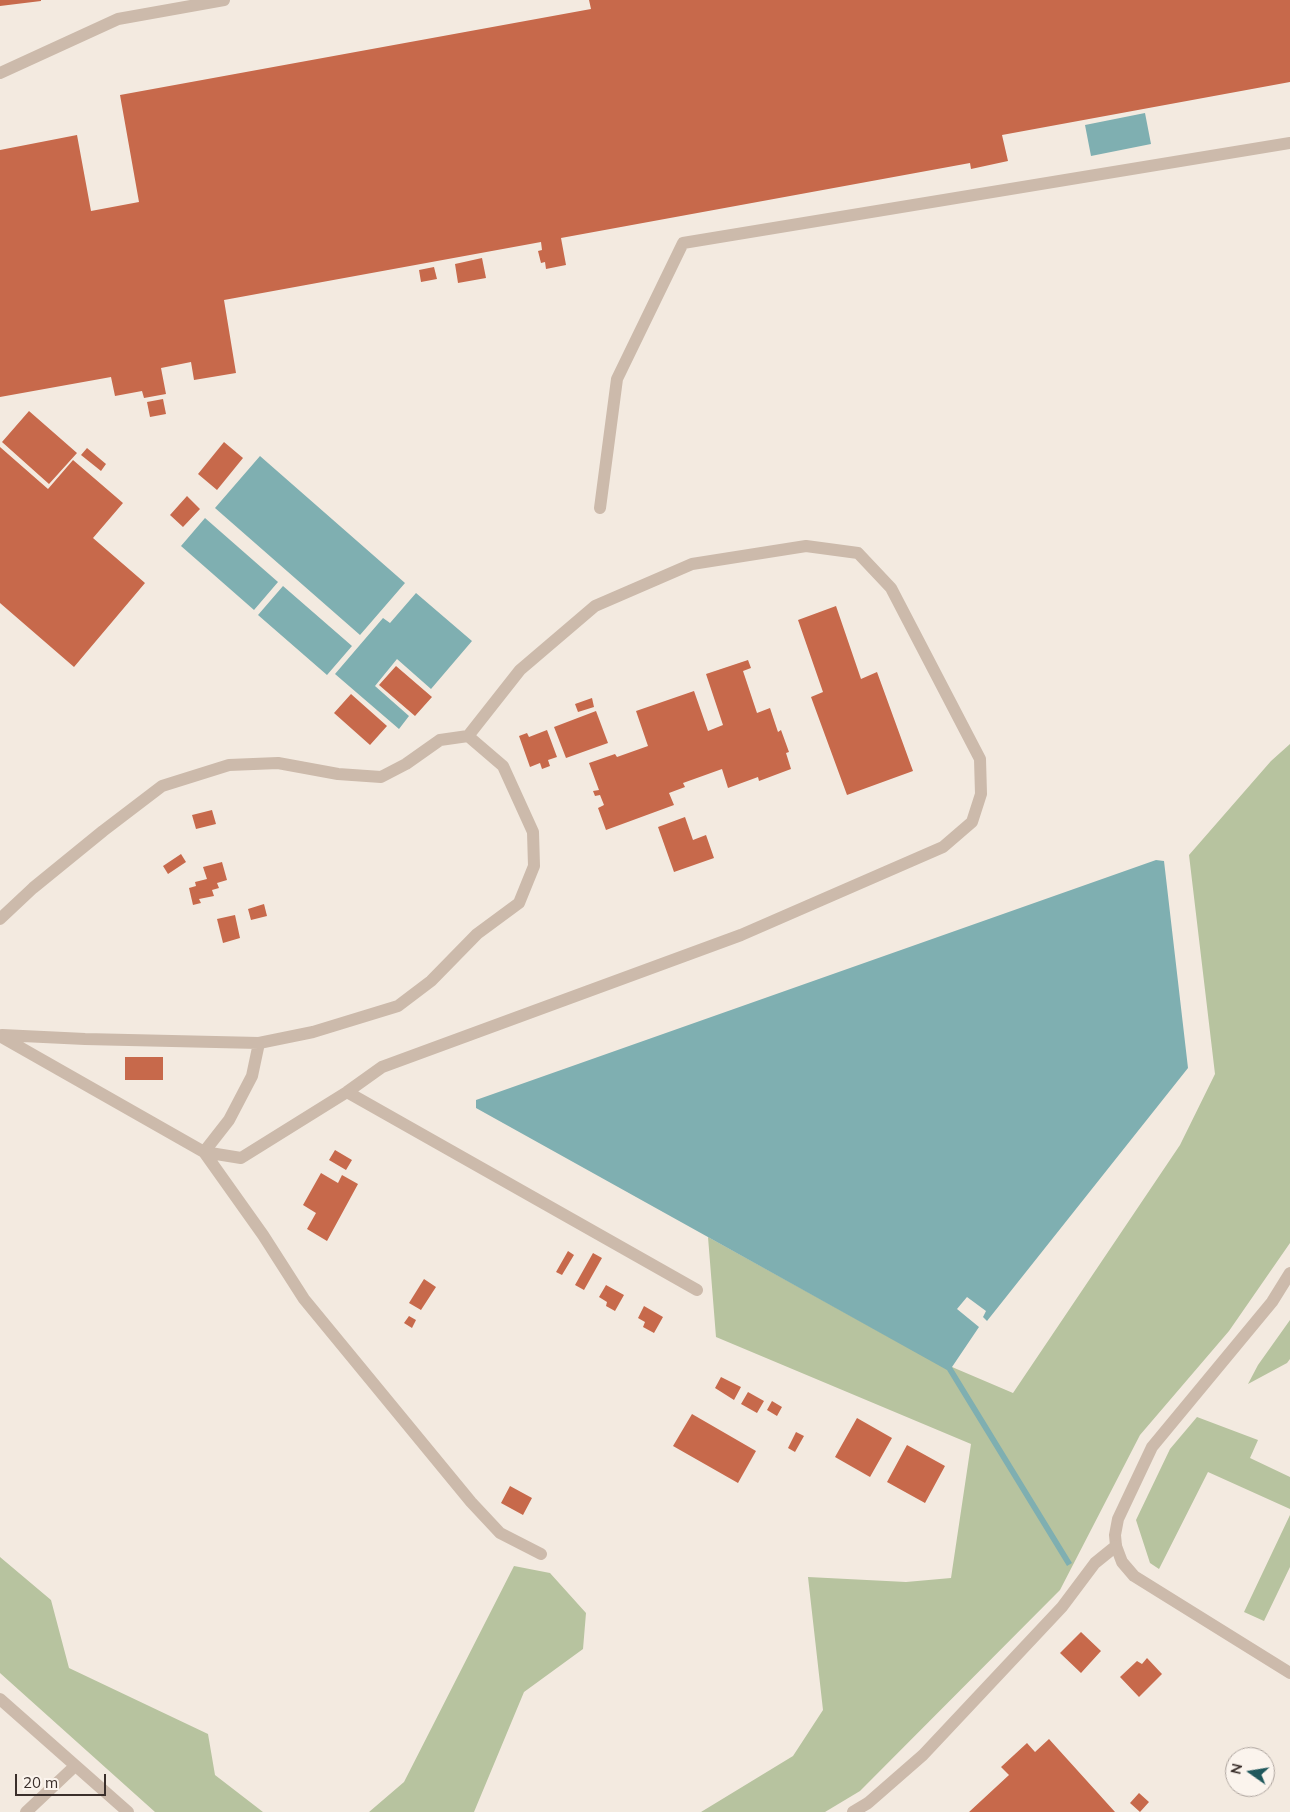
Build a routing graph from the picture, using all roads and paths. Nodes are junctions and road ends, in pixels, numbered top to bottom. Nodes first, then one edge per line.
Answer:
1 (224, 0) edge
2 (0, 73) edge
3 (1290, 143) edge
4 (600, 508) dead end
5 (468, 736) junction
6 (0, 919) edge
7 (0, 1035) edge
8 (259, 1043) junction
9 (347, 1092) junction
10 (204, 1152) junction
11 (1290, 1273) edge
12 (697, 1290) dead end
13 (1116, 1546) junction
14 (541, 1554) dead end
15 (1290, 1673) edge
16 (0, 1700) edge
17 (75, 1766) junction
18 (26, 1812) edge
19 (128, 1812) edge
20 (853, 1812) edge

1 - 2 street
3 - 4 street
5 - 6 street
5 - 8 street
5 - 9 street
7 - 8 street
7 - 10 street
8 - 10 street
9 - 10 street
9 - 12 street
10 - 14 street
11 - 13 street
13 - 15 street
13 - 20 street
16 - 17 street
17 - 18 street
17 - 19 street

